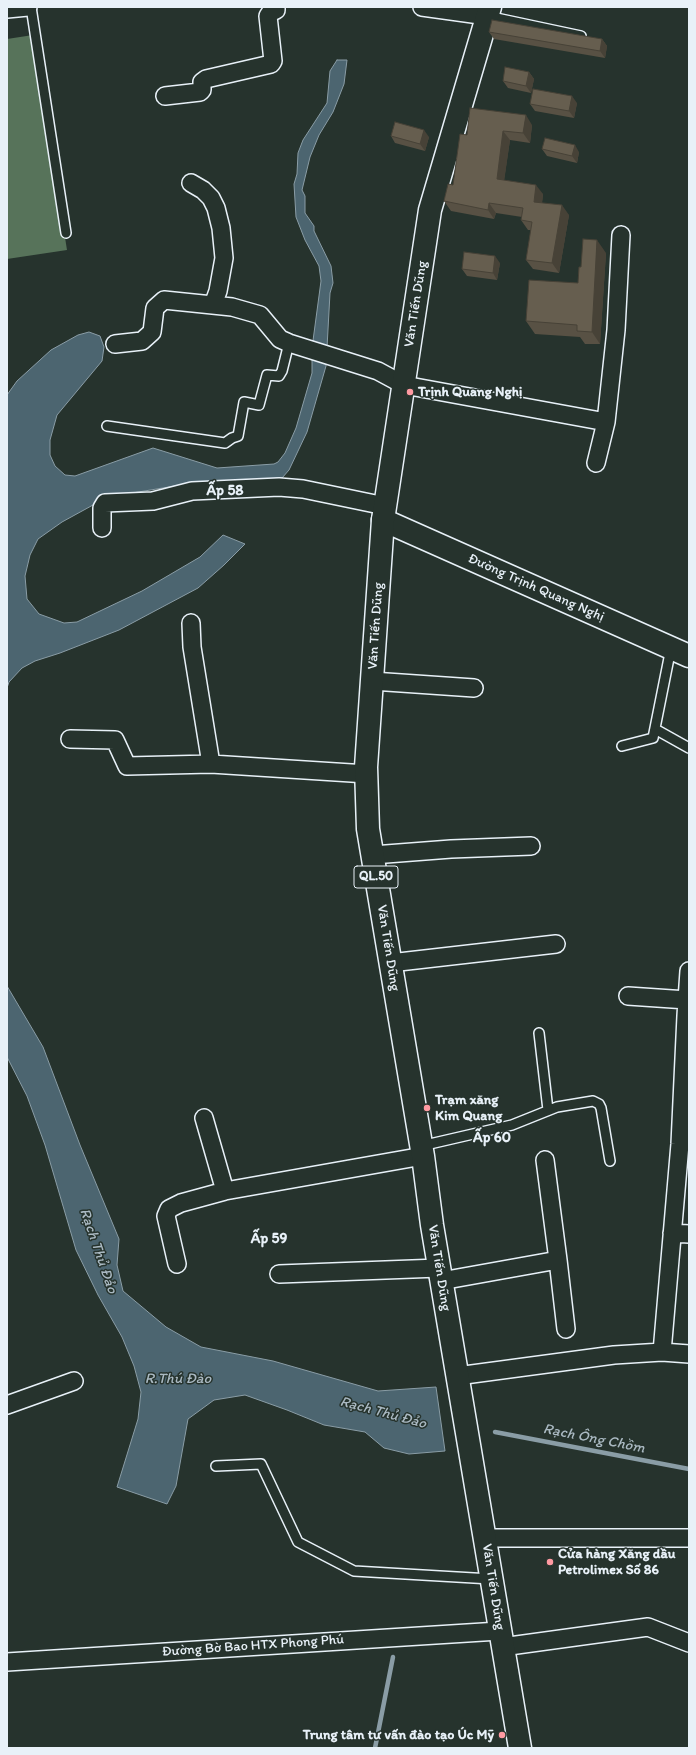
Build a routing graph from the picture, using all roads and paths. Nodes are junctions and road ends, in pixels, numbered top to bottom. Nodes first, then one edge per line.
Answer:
1 (29, 7) edge
2 (276, 7) edge
3 (422, 7) edge
4 (7, 9) edge
5 (489, 11) edge
6 (587, 37) edge
7 (165, 96) dead end
8 (191, 183) dead end
9 (66, 233) dead end
10 (621, 235) dead end
11 (213, 305) junction
12 (289, 343) junction
13 (115, 344) dead end
14 (404, 384) junction
15 (606, 422) junction
16 (107, 426) dead end
17 (596, 464) dead end
18 (384, 513) junction
19 (102, 528) dead end
20 (191, 624) dead end
21 (680, 652) edge
22 (372, 681) junction
23 (474, 688) dead end
24 (655, 729) junction
25 (70, 739) dead end
26 (622, 746) dead end
27 (689, 748) edge
28 (211, 764) junction
29 (367, 774) junction
30 (531, 846) dead end
31 (373, 855) junction
32 (556, 944) dead end
33 (390, 963) junction
34 (689, 971) edge
35 (628, 996) dead end
36 (688, 1000) edge
37 (539, 1033) dead end
38 (548, 1110) junction
39 (204, 1118) dead end
40 (684, 1126) edge
41 (422, 1151) junction
42 (545, 1160) dead end
43 (610, 1162) dead end
44 (225, 1191) junction
45 (672, 1233) junction
46 (689, 1234) edge
47 (558, 1260) junction
48 (176, 1264) dead end
49 (279, 1274) dead end
50 (440, 1274) junction
51 (566, 1330) dead end
52 (662, 1352) junction
53 (689, 1354) edge
54 (457, 1376) junction
55 (74, 1381) dead end
56 (7, 1405) edge
57 (216, 1466) dead end
58 (485, 1538) junction
59 (689, 1538) edge
60 (490, 1580) junction
61 (500, 1639) junction
62 (689, 1643) edge
63 (7, 1662) edge
64 (520, 1748) edge

1 - 4 street
1 - 9 lane
2 - 7 street
3 - 5 street
5 - 6 lane
5 - 14 main road, Văn Tiến Dũng / QL.50
8 - 11 street
10 - 15 street
11 - 12 street
11 - 13 street
12 - 14 street
12 - 16 lane
14 - 15 street
14 - 18 main road, Văn Tiến Dũng / QL.50
15 - 17 street
18 - 19 street
18 - 21 main road, Đường Trịnh Quang Nghị
18 - 22 main road, Văn Tiến Dũng / QL.50
20 - 28 street
21 - 24 lane
22 - 23 street
22 - 29 main road, Văn Tiến Dũng / QL.50
24 - 26 lane
24 - 27 lane
25 - 28 street
28 - 29 street
29 - 31 main road, Văn Tiến Dũng / QL.50
30 - 31 street
31 - 33 main road, Văn Tiến Dũng / QL.50
32 - 33 street
33 - 41 main road, Văn Tiến Dũng / QL.50
34 - 36 street
35 - 36 street
36 - 40 street
37 - 38 lane
38 - 41 lane
38 - 43 lane
39 - 44 street
40 - 45 street
41 - 44 street
41 - 50 main road, Văn Tiến Dũng / QL.50
42 - 47 street
44 - 48 street
45 - 46 street
45 - 52 street
47 - 50 street
47 - 51 street
49 - 50 street
50 - 54 main road, Văn Tiến Dũng / QL.50
52 - 53 street
52 - 54 street
54 - 58 main road, Văn Tiến Dũng / QL.50
55 - 56 street
57 - 60 lane
58 - 59 street
58 - 60 main road, Văn Tiến Dũng / QL.50
60 - 61 main road, Văn Tiến Dũng / QL.50
61 - 62 street, Đường Bờ Bao HTX Phong Phú
61 - 63 street, Đường Bờ Bao HTX Phong Phú
61 - 64 main road, Văn Tiến Dũng / QL.50

